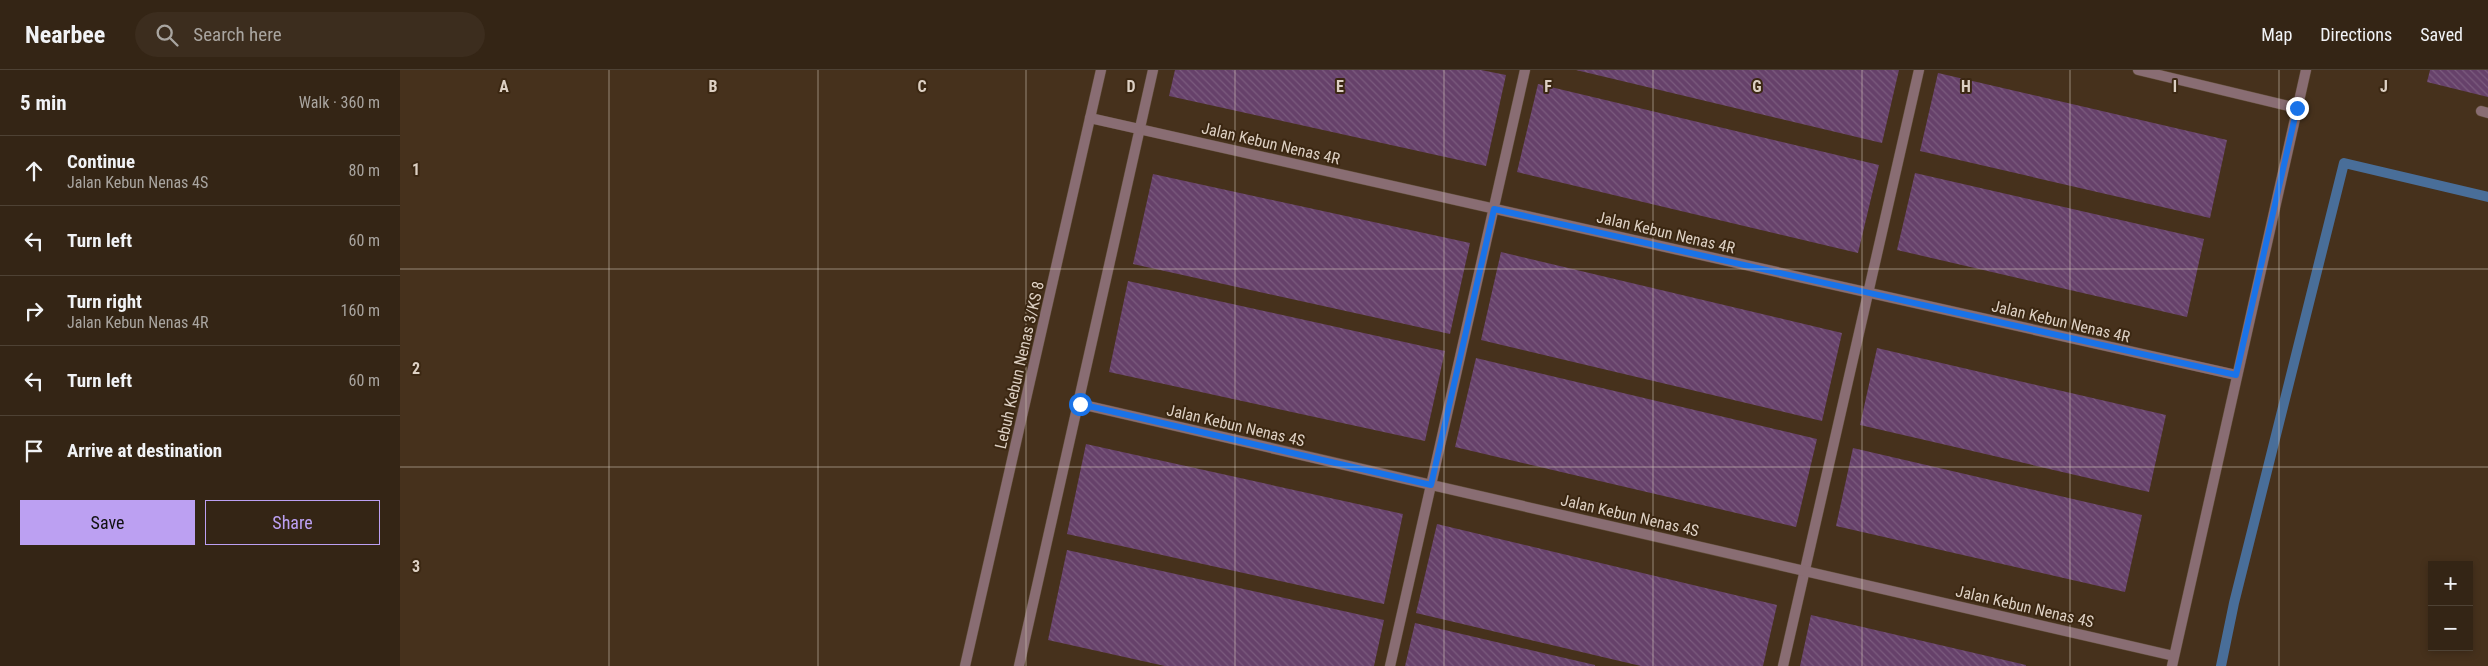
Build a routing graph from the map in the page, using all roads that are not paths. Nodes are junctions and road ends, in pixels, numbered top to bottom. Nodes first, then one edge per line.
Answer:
1 (1101, 70) edge
2 (1154, 70) edge
3 (1525, 70) edge
4 (1919, 70) edge
5 (2138, 70) edge
6 (2306, 70) edge
7 (2297, 108) junction
8 (1090, 118) junction
9 (1140, 129) junction
10 (1494, 209) junction
11 (1868, 293) junction
12 (2236, 375) junction
13 (1080, 404) junction
14 (1431, 485) junction
15 (1805, 570) junction
16 (2173, 661) edge
17 (966, 666) edge
18 (1019, 666) edge
19 (1390, 666) edge
20 (1783, 666) edge

1 - 8 street, Lebuh Kebun Nenas 3/KS 8
2 - 9 street
3 - 10 street
4 - 11 street
5 - 7 street
6 - 7 street
7 - 12 street
8 - 9 street, Jalan Kebun Nenas 4R
8 - 17 street, Lebuh Kebun Nenas 3/KS 8
9 - 10 street, Jalan Kebun Nenas 4R
9 - 13 street
10 - 11 street, Jalan Kebun Nenas 4R
10 - 14 street
11 - 12 street, Jalan Kebun Nenas 4R
11 - 15 street
12 - 16 street
13 - 14 street, Jalan Kebun Nenas 4S
13 - 18 street
14 - 15 street, Jalan Kebun Nenas 4S
14 - 19 street
15 - 16 street, Jalan Kebun Nenas 4S
15 - 20 street

